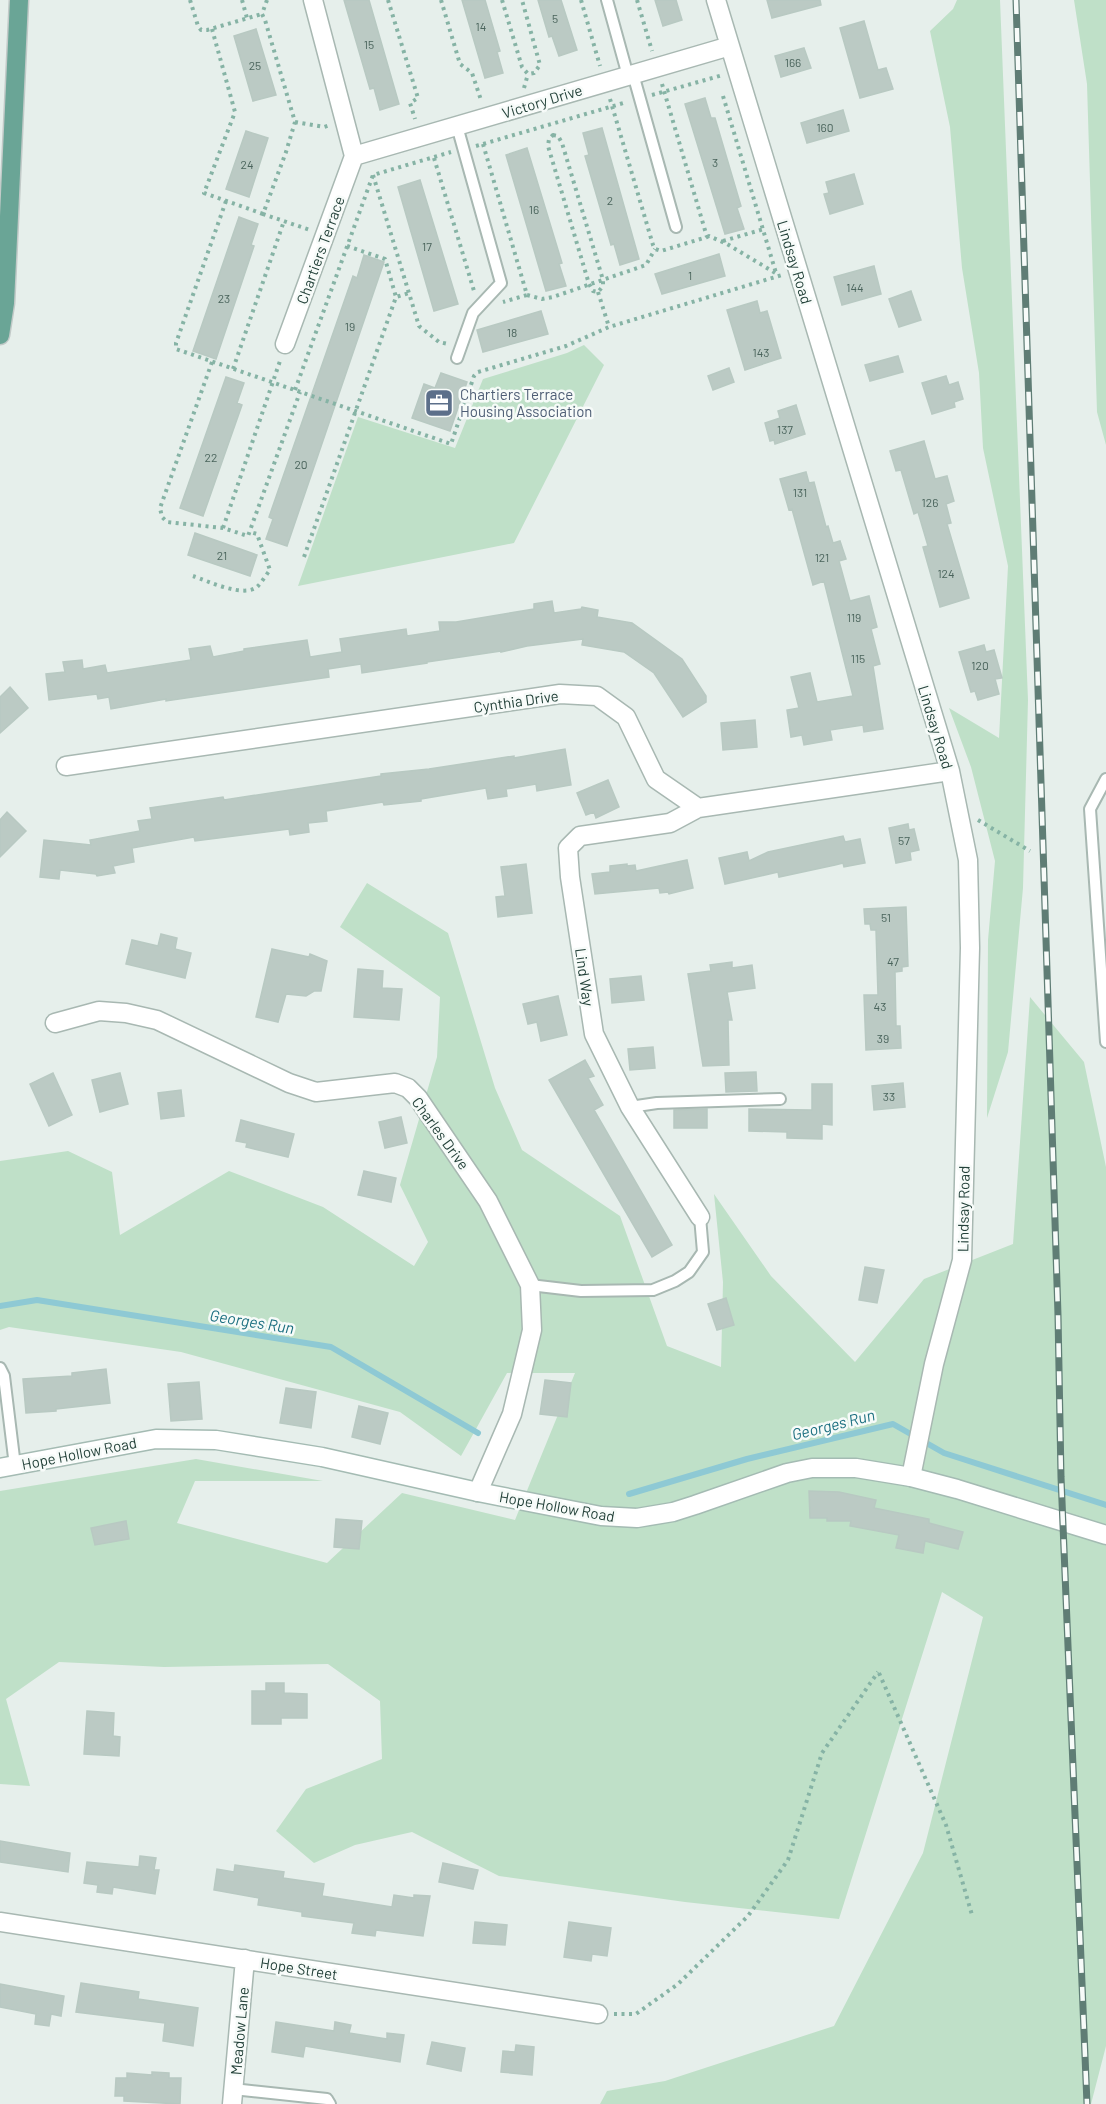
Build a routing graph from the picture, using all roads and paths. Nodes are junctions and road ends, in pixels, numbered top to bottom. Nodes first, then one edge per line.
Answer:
1 (19, 0) edge
2 (190, 0) edge
3 (242, 0) edge
4 (267, 0) edge
5 (313, 0) edge
6 (388, 0) edge
7 (441, 0) edge
8 (502, 0) edge
9 (522, 0) edge
10 (608, 0) edge
11 (716, 0) edge
12 (262, 14) junction
13 (247, 18) junction
14 (212, 29) junction
15 (730, 46) junction
16 (662, 48) dead end
17 (710, 51) junction
18 (590, 69) dead end
19 (628, 70) junction
20 (534, 72) junction
21 (528, 74) junction
22 (536, 79) dead end
23 (531, 87) dead end
24 (492, 98) dead end
25 (7, 101) edge
26 (345, 121) junction
27 (295, 122) junction
28 (405, 123) dead end
29 (549, 125) dead end
30 (457, 126) junction
31 (427, 135) junction
32 (553, 135) junction
33 (354, 156) junction
34 (373, 175) dead end
35 (226, 201) junction
36 (263, 214) junction
37 (284, 221) junction
38 (783, 224) junction
39 (676, 227) dead end
40 (763, 230) junction
41 (325, 236) junction
42 (707, 237) dead end
43 (722, 242) junction
44 (347, 246) dead end
45 (655, 249) dead end
46 (784, 273) junction
47 (603, 280) junction
48 (589, 284) junction
49 (598, 292) junction
50 (409, 293) junction
51 (527, 295) dead end
52 (396, 297) junction
53 (479, 306) junction
54 (609, 327) junction
55 (0, 335) edge
56 (285, 345) joint
57 (461, 347) junction
58 (457, 358) dead end
59 (212, 362) junction
60 (233, 369) junction
61 (273, 383) junction
62 (300, 392) junction
63 (356, 411) junction
64 (223, 528) junction
65 (250, 532) junction
66 (304, 557) dead end
67 (193, 576) dead end
68 (66, 766) dead end
69 (950, 771) junction
70 (1106, 779) edge
71 (698, 807) junction
72 (977, 820) dead end
73 (1030, 851) dead end
74 (55, 1023) dead end
75 (1106, 1041) edge
76 (780, 1099) dead end
77 (630, 1107) junction
78 (700, 1217) joint
79 (530, 1284) junction
80 (0, 1368) edge
81 (7, 1467) edge
82 (911, 1477) junction
83 (478, 1492) junction
84 (1106, 1535) edge
85 (972, 1915) dead end
86 (0, 1922) edge
87 (245, 1959) junction
88 (598, 2014) joint
89 (232, 2096) edge
90 (330, 2104) edge

1 - 25 main road
2 - 14 path
3 - 13 path
4 - 12 path
5 - 26 street
6 - 28 path
7 - 24 path
8 - 21 path
9 - 20 path
10 - 19 lane
11 - 15 street, Lindsay Road
12 - 13 path
12 - 27 path
13 - 14 path
14 - 35 path
15 - 17 street, Victory Drive
15 - 38 street, Lindsay Road
16 - 19 path
17 - 19 street, Victory Drive
17 - 40 path
18 - 19 path
19 - 30 street, Victory Drive
19 - 39 lane
20 - 21 path
20 - 22 path
21 - 23 path
25 - 55 main road
26 - 27 path
26 - 33 street
27 - 36 path
29 - 32 path
30 - 31 street, Victory Drive
30 - 53 lane
31 - 33 street, Victory Drive
31 - 53 path
32 - 47 path
32 - 48 path
33 - 41 street, Chartiers Terrace
34 - 50 path
35 - 36 path
35 - 59 path
36 - 37 path
37 - 41 path
37 - 60 path
38 - 40 path
38 - 46 street, Lindsay Road
40 - 43 path
40 - 46 path
41 - 56 street, Chartiers Terrace
42 - 43 path
43 - 46 path
44 - 52 path
45 - 47 path
46 - 54 path
46 - 69 street, Lindsay Road
47 - 48 path
47 - 49 path
48 - 49 path
48 - 51 path
49 - 54 path
50 - 52 path
50 - 57 path
52 - 63 path
53 - 57 lane
54 - 63 path
56 - 61 path
57 - 58 lane
59 - 60 path
59 - 64 path
60 - 61 path
61 - 62 path
61 - 64 path
62 - 63 path
62 - 65 path
63 - 66 path
64 - 65 path
65 - 67 path
68 - 71 street, Cynthia Drive
69 - 71 street
69 - 82 street, Lindsay Road
70 - 75 lane
71 - 77 street, Lind Way
72 - 73 path
74 - 79 street, Charles Drive
76 - 77 lane
77 - 78 street, Lind Way
78 - 79 lane
79 - 83 street, Charles Drive
80 - 81 lane
81 - 83 street, Hope Hollow Road
82 - 83 street, Hope Hollow Road
82 - 84 street, Hope Hollow Road
85 - 88 path
86 - 87 street, Hope Street
87 - 88 street, Hope Street
87 - 89 street, Meadow Lane
89 - 90 lane

